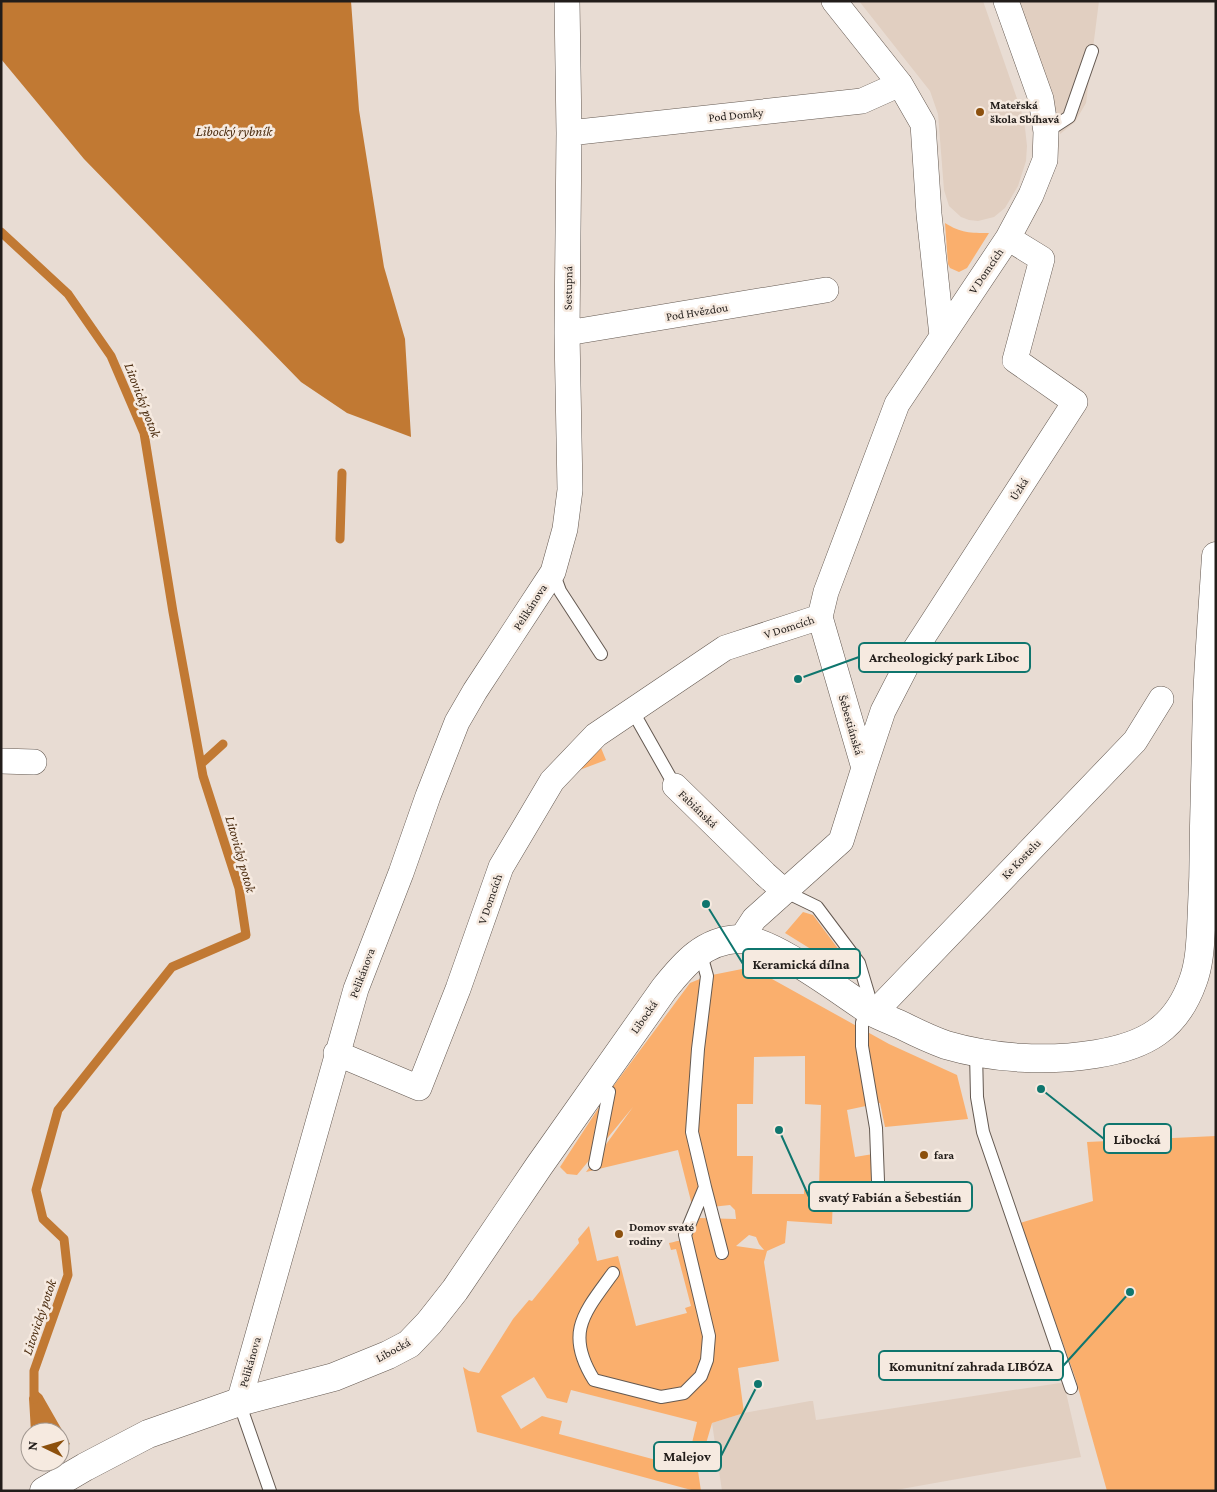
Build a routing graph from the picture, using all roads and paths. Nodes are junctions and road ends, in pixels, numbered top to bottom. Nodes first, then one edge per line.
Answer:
1 (567, 1) edge
2 (834, 1) edge
3 (1006, 1) edge
4 (1092, 51) dead end
5 (900, 84) junction
6 (1046, 132) junction
7 (569, 134) junction
8 (1008, 238) junction
9 (826, 290) dead end
10 (567, 333) junction
11 (942, 336) junction
12 (1216, 556) edge
13 (553, 572) junction
14 (820, 617) junction
15 (601, 654) dead end
16 (1161, 699) dead end
17 (632, 710) junction
18 (1, 761) edge
19 (34, 762) dead end
20 (864, 768) junction
21 (675, 786) joint
22 (784, 891) junction
23 (741, 939) junction
24 (700, 951) junction
25 (874, 1013) junction
26 (976, 1052) junction
27 (336, 1054) junction
28 (596, 1085) junction
29 (596, 1164) dead end
30 (878, 1181) dead end
31 (705, 1187) junction
32 (722, 1253) dead end
33 (612, 1273) dead end
34 (1071, 1388) dead end
35 (239, 1402) junction
36 (44, 1491) edge
37 (270, 1491) edge

1 - 7 street, Sestupná
2 - 5 street
3 - 6 street, V Domcích
4 - 6 lane
5 - 7 street, Pod Domky
5 - 11 street
6 - 8 street, V Domcích
7 - 10 street, Sestupná
8 - 11 street, V Domcích
8 - 20 street, Úzká
9 - 10 street, Pod Hvězdou
10 - 13 street, Sestupná
11 - 14 street, V Domcích
12 - 26 street, Libocká
13 - 15 lane
13 - 27 street, Pelikánova
14 - 17 street, V Domcích
14 - 20 street, Šebestiánská
16 - 25 street, Ke Kostelu
17 - 21 lane, Fabiánská
17 - 27 street, V Domcích
18 - 19 street
20 - 22 street, Šebestiánská
21 - 22 street, Fabiánská
22 - 23 street, Šebestiánská
22 - 25 lane
23 - 24 street, Libocká
23 - 25 street, Libocká
24 - 28 street, Libocká
24 - 31 lane
25 - 26 street, Libocká
25 - 30 lane
26 - 34 lane
27 - 35 street, Pelikánova
28 - 29 lane
28 - 35 street, Libocká
31 - 32 lane
31 - 33 lane
35 - 36 street, Libocká
35 - 37 lane

